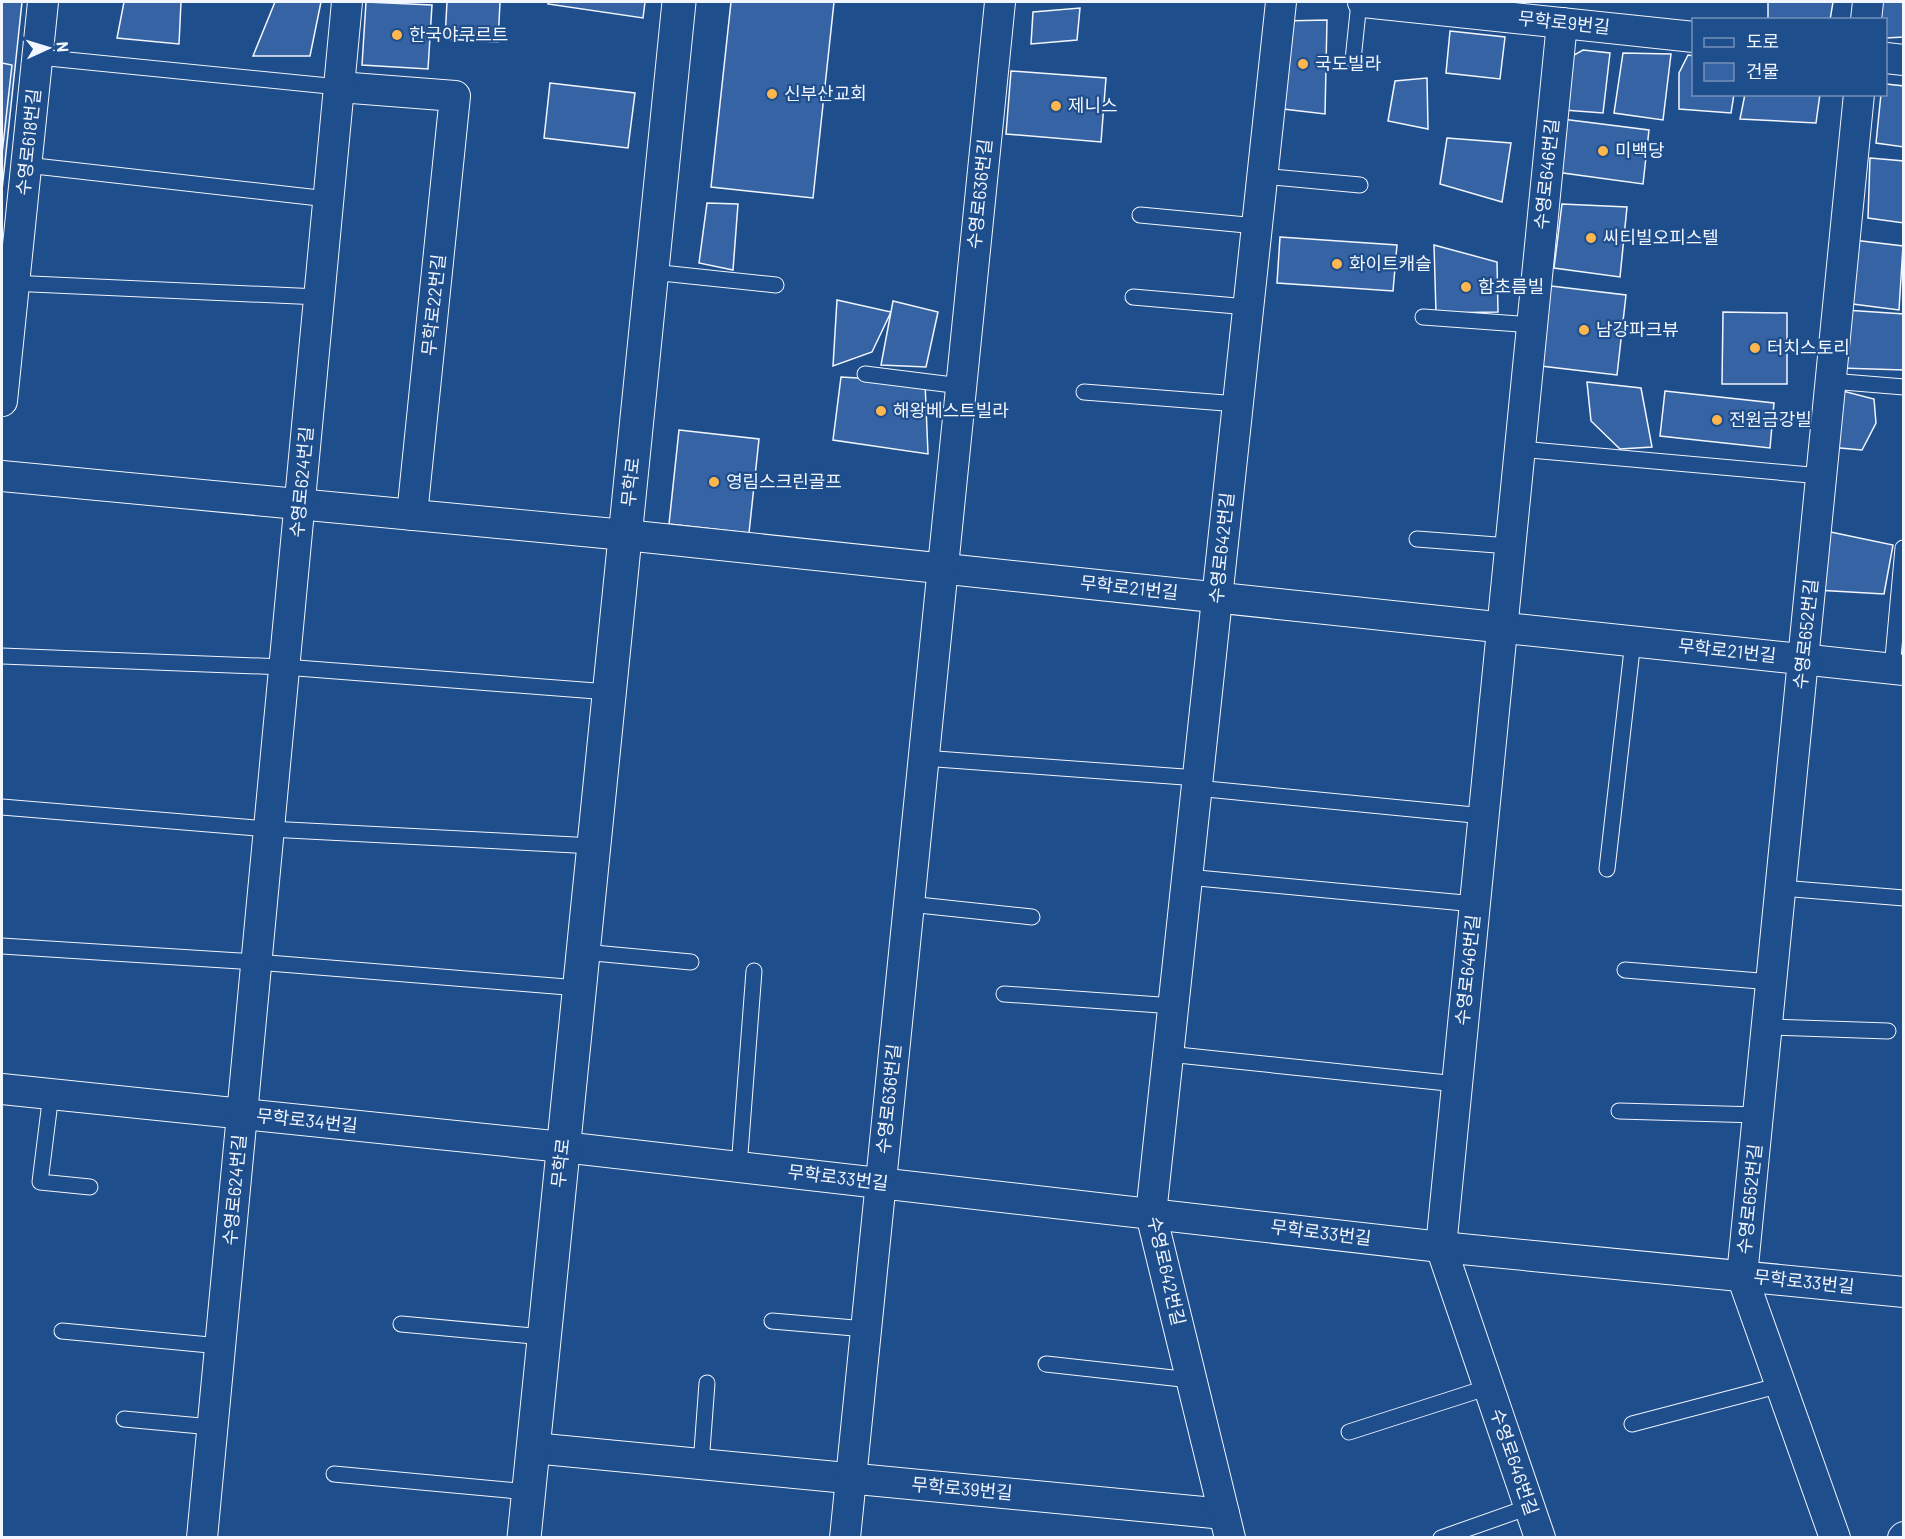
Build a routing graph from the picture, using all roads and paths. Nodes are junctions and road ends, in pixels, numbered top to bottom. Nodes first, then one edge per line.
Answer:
1 (43, 2) edge
2 (347, 2) edge
3 (679, 2) edge
4 (1000, 2) edge
5 (1281, 2) edge
6 (1361, 2) edge
7 (1868, 2) edge
8 (1866, 18) edge
9 (1562, 23) junction
10 (1692, 37) edge
11 (38, 57) junction
12 (1887, 58) edge
13 (1353, 60) dead end
14 (1904, 60) edge
15 (339, 87) junction
16 (1859, 96) edge
17 (26, 165) junction
18 (1262, 176) junction
19 (1360, 185) dead end
20 (328, 199) junction
21 (1140, 215) dead end
22 (1257, 226) junction
23 (652, 272) junction
24 (8, 283) edge
25 (776, 285) dead end
26 (319, 297) junction
27 (1133, 297) dead end
28 (1248, 307) junction
29 (1423, 317) dead end
30 (1532, 325) junction
31 (866, 375) dead end
32 (1831, 381) junction
33 (961, 386) junction
34 (1904, 387) edge
35 (1083, 392) dead end
36 (2, 401) edge
37 (1238, 404) junction
38 (1520, 449) junction
39 (2, 476) edge
40 (1821, 476) junction
41 (300, 504) junction
42 (412, 515) junction
43 (625, 535) junction
44 (1417, 539) dead end
45 (1510, 546) junction
46 (1903, 548) edge
47 (943, 569) junction
48 (1217, 597) junction
49 (1502, 627) junction
50 (1633, 641) junction
51 (2, 656) edge
52 (1803, 659) junction
53 (284, 667) junction
54 (1898, 669) edge
55 (609, 692) junction
56 (924, 758) junction
57 (1197, 783) junction
58 (2, 807) edge
59 (1484, 816) junction
60 (269, 829) junction
61 (594, 846) junction
62 (1607, 868) dead end
63 (1187, 877) junction
64 (1781, 888) junction
65 (1904, 898) edge
66 (909, 904) junction
67 (1475, 904) junction
68 (1032, 917) dead end
69 (2, 946) edge
70 (583, 952) junction
71 (691, 962) dead end
72 (256, 963) junction
73 (1625, 970) dead end
74 (754, 971) dead end
75 (1772, 982) junction
76 (579, 988) junction
77 (1004, 994) dead end
78 (1173, 1006) junction
79 (1767, 1027) junction
80 (1888, 1031) dead end
81 (1168, 1054) junction
82 (1457, 1084) junction
83 (2, 1089) edge
84 (51, 1094) junction
85 (1619, 1112) dead end
86 (242, 1114) junction
87 (1758, 1115) junction
88 (563, 1147) junction
89 (739, 1167) junction
90 (880, 1183) junction
91 (90, 1187) dead end
92 (1151, 1214) junction
93 (1441, 1247) junction
94 (1742, 1276) junction
95 (1904, 1292) edge
96 (772, 1321) dead end
97 (400, 1324) dead end
98 (866, 1329) junction
99 (62, 1331) dead end
100 (544, 1337) junction
101 (220, 1346) junction
102 (1046, 1364) dead end
103 (1191, 1380) junction
104 (707, 1383) dead end
105 (1781, 1385) junction
106 (1488, 1387) junction
107 (124, 1419) dead end
108 (1632, 1424) dead end
109 (212, 1426) junction
110 (1349, 1432) dead end
111 (533, 1448) junction
112 (701, 1464) junction
113 (334, 1474) dead end
114 (851, 1478) junction
115 (528, 1492) junction
116 (1529, 1507) junction
117 (1227, 1526) edge
118 (202, 1538) edge
119 (524, 1538) edge
120 (845, 1538) edge
121 (1442, 1538) edge
122 (1540, 1538) edge
123 (1835, 1538) edge

1 - 11 street, 수영로618번길
2 - 15 street, 수영로624번길
3 - 23 street, 무학로
4 - 33 street, 수영로636번길
5 - 18 street, 수영로642번길
6 - 9 street, 무학로9번길
6 - 13 lane
7 - 8 street
9 - 10 street, 무학로9번길
9 - 30 street, 수영로646번길
11 - 15 lane
11 - 17 street, 수영로618번길
12 - 14 street
15 - 20 street, 수영로624번길
15 - 42 street, 무학로22번길
16 - 32 street, 수영로652번길
17 - 20 lane
17 - 24 street, 수영로618번길
18 - 19 lane
18 - 22 street, 수영로642번길
20 - 26 street, 수영로624번길
21 - 22 lane
22 - 28 street, 수영로642번길
23 - 25 lane
23 - 43 street, 무학로
24 - 26 lane
24 - 36 street, 수영로618번길
26 - 41 street, 수영로624번길
27 - 28 lane
28 - 37 street, 수영로642번길
29 - 30 lane
30 - 38 street, 수영로646번길
31 - 33 lane
32 - 34 lane
32 - 40 street, 수영로652번길
33 - 47 street, 수영로636번길
35 - 37 lane
37 - 48 street, 수영로642번길
38 - 40 lane
38 - 45 street, 수영로646번길
39 - 41 street
40 - 52 street, 수영로652번길
41 - 42 street
41 - 53 street, 수영로624번길
42 - 43 street
43 - 47 street, 무학로21번길
43 - 55 street, 무학로
44 - 45 lane
45 - 49 street, 수영로646번길
46 - 54 lane, 무학로21번길
47 - 48 street, 무학로21번길
47 - 56 street, 수영로636번길
48 - 49 street, 무학로21번길
48 - 57 street, 수영로642번길
49 - 50 street, 무학로21번길
49 - 59 street, 수영로646번길
50 - 52 street, 무학로21번길
50 - 62 lane
51 - 53 lane
52 - 54 street, 무학로21번길
52 - 64 street, 수영로652번길
53 - 55 lane
53 - 60 street, 수영로624번길
55 - 61 street, 무학로
56 - 57 lane
56 - 66 street, 수영로636번길
57 - 59 lane
57 - 63 street, 수영로642번길
58 - 60 lane
59 - 67 street, 수영로646번길
60 - 61 lane
60 - 72 street, 수영로624번길
61 - 70 street, 무학로
63 - 67 lane
63 - 78 street, 수영로642번길
64 - 65 lane
64 - 75 street, 수영로652번길
66 - 68 lane
66 - 90 street, 수영로636번길
67 - 82 street, 수영로646번길
69 - 72 lane
70 - 71 lane
70 - 76 street, 무학로
72 - 76 lane
72 - 86 street, 수영로624번길
73 - 75 lane
74 - 89 lane
75 - 79 street, 수영로652번길
76 - 88 street, 무학로
77 - 78 lane
78 - 81 street, 수영로642번길
79 - 80 lane
79 - 87 street, 수영로652번길
81 - 82 lane
81 - 92 street, 수영로642번길
82 - 93 street, 수영로646번길
83 - 84 street, 무학로34번길
84 - 86 street, 무학로34번길
84 - 91 lane
85 - 87 lane
86 - 88 street, 무학로34번길
86 - 101 street, 수영로624번길
87 - 94 street, 수영로652번길
88 - 89 street, 무학로33번길
88 - 100 street, 무학로
89 - 90 street, 무학로33번길
90 - 92 street, 무학로33번길
90 - 98 street, 수영로636번길
92 - 93 street, 무학로33번길
92 - 103 street, 수영로642번길
93 - 94 street, 무학로33번길
93 - 106 street, 수영로646번길
94 - 95 street, 무학로33번길
94 - 105 street, 수영로652번길
96 - 98 lane
97 - 100 lane
98 - 114 street, 수영로636번길
99 - 101 lane
100 - 111 street, 무학로
101 - 109 street, 수영로624번길
102 - 103 lane
103 - 117 street, 수영로642번길
104 - 112 lane
105 - 108 lane
105 - 123 street, 수영로652번길
106 - 110 lane, 수영로646번길
106 - 116 street, 수영로646번길
107 - 109 lane
109 - 118 street, 수영로624번길
111 - 112 street, 무학로39번길
111 - 115 street, 무학로
112 - 114 street, 무학로39번길
113 - 115 lane
114 - 117 street, 무학로39번길
114 - 120 street, 수영로636번길
115 - 119 street, 무학로
116 - 121 lane
116 - 122 street, 수영로646번길

